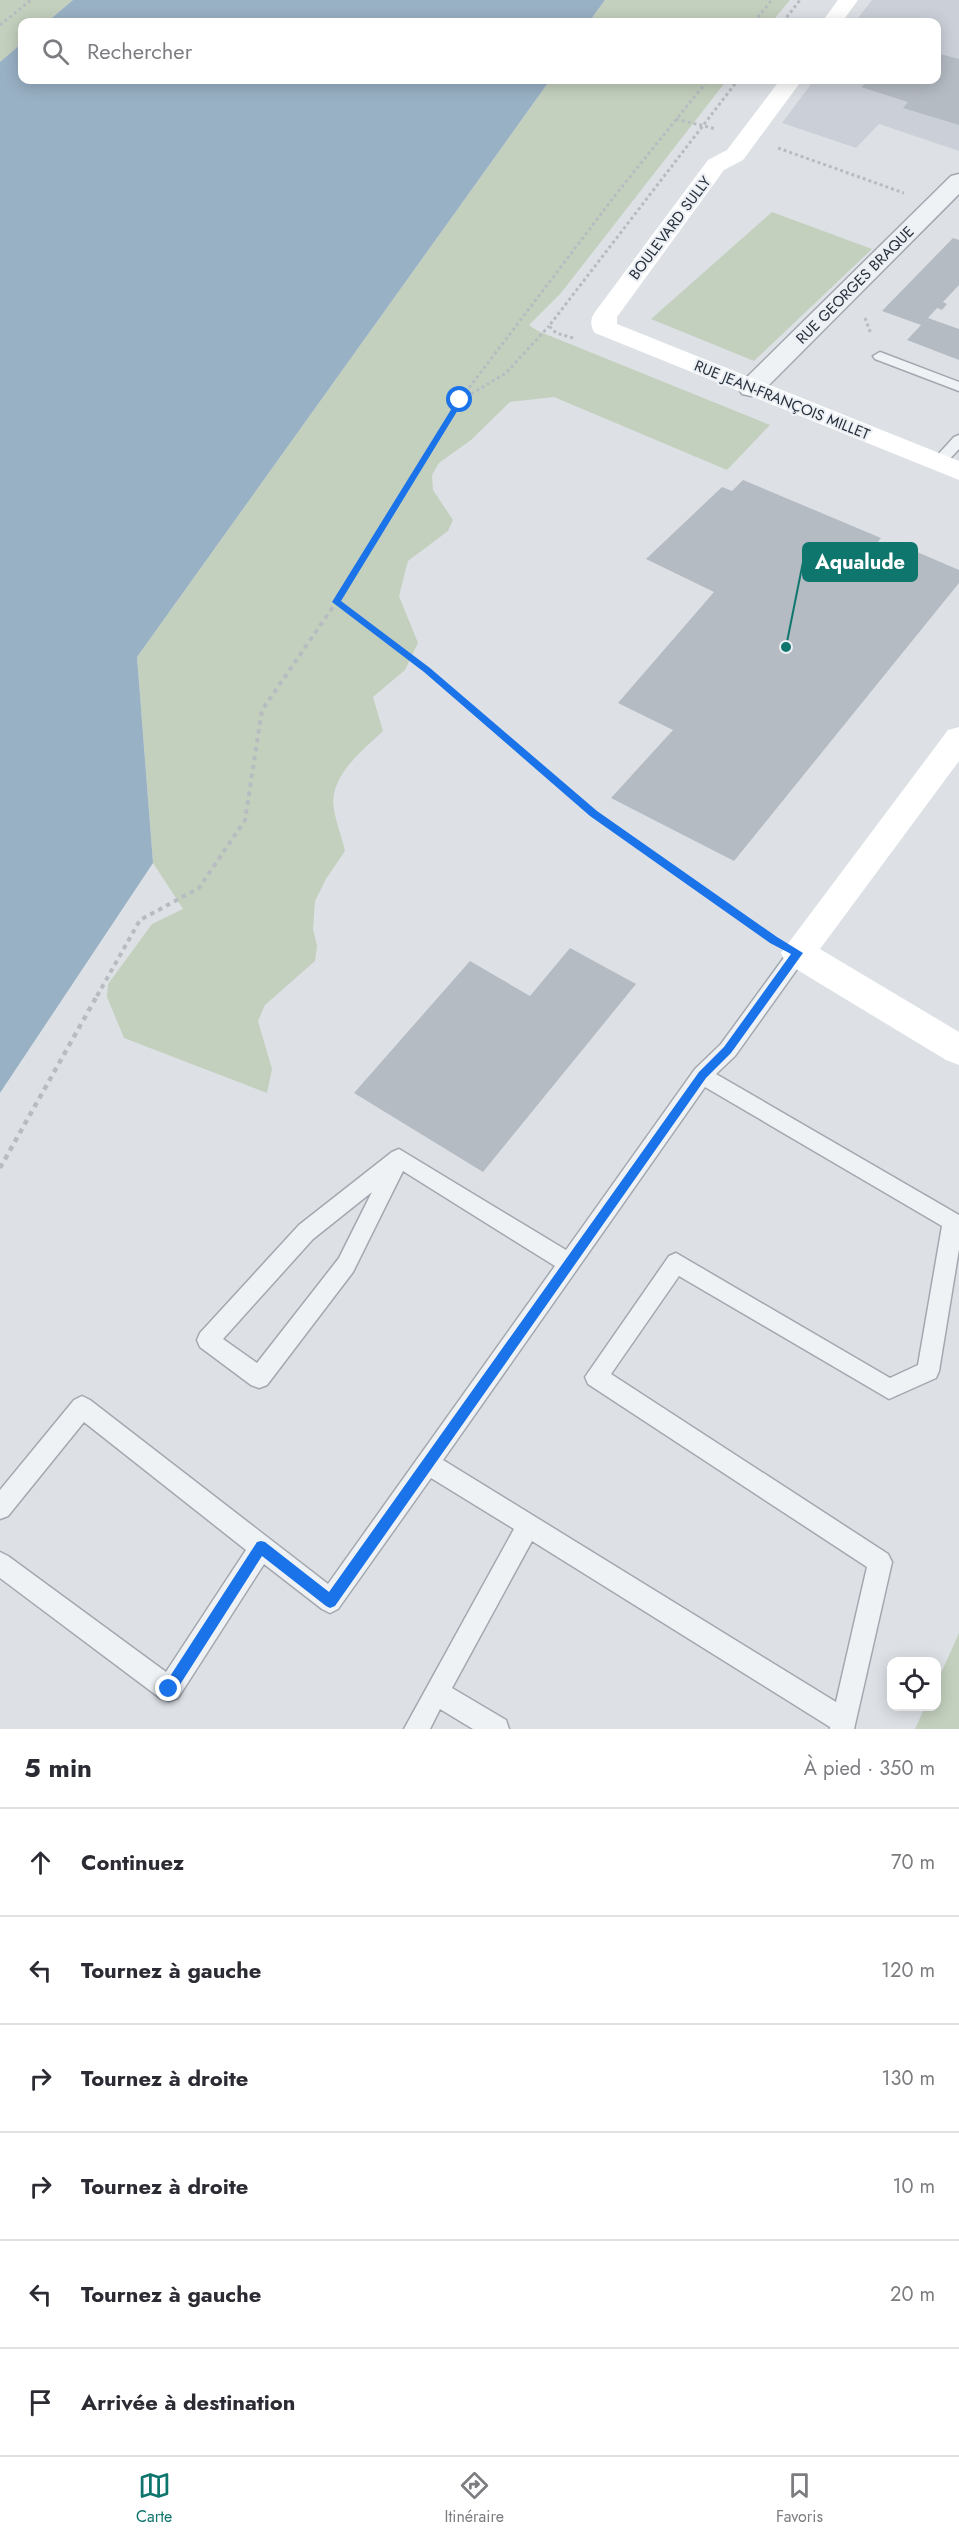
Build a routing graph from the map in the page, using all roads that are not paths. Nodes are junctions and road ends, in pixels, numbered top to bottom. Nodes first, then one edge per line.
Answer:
1 (848, 0) edge
2 (835, 18) edge
3 (788, 84) edge
4 (959, 181) edge
5 (604, 328) joint
6 (880, 356) road end
7 (959, 387) edge
8 (751, 388) junction
9 (959, 440) edge
10 (949, 467) edge
11 (959, 738) edge
12 (798, 953) junction
13 (959, 1050) edge
14 (702, 1075) junction
15 (399, 1158) junction
16 (569, 1263) junction
17 (428, 1463) junction
18 (0, 1508) edge
19 (528, 1526) junction
20 (261, 1547) junction
21 (0, 1564) edge
22 (436, 1693) junction
23 (844, 1726) edge
24 (416, 1729) edge
25 (497, 1729) edge

1 - 2 street
3 - 5 street, BOULEVARD SULLY
4 - 8 street, RUE GEORGES BRAQUE
5 - 8 street, RUE JEAN-FRANÇOIS MILLET
6 - 7 lane
8 - 10 street, RUE JEAN-FRANÇOIS MILLET
9 - 10 lane
11 - 12 street
12 - 13 street
12 - 14 lane
14 - 16 lane
14 - 23 lane
15 - 15 lane
15 - 16 lane
16 - 17 lane
17 - 19 lane
17 - 20 lane
18 - 20 lane
19 - 22 lane
19 - 23 lane
20 - 21 lane
22 - 24 lane
22 - 25 lane

